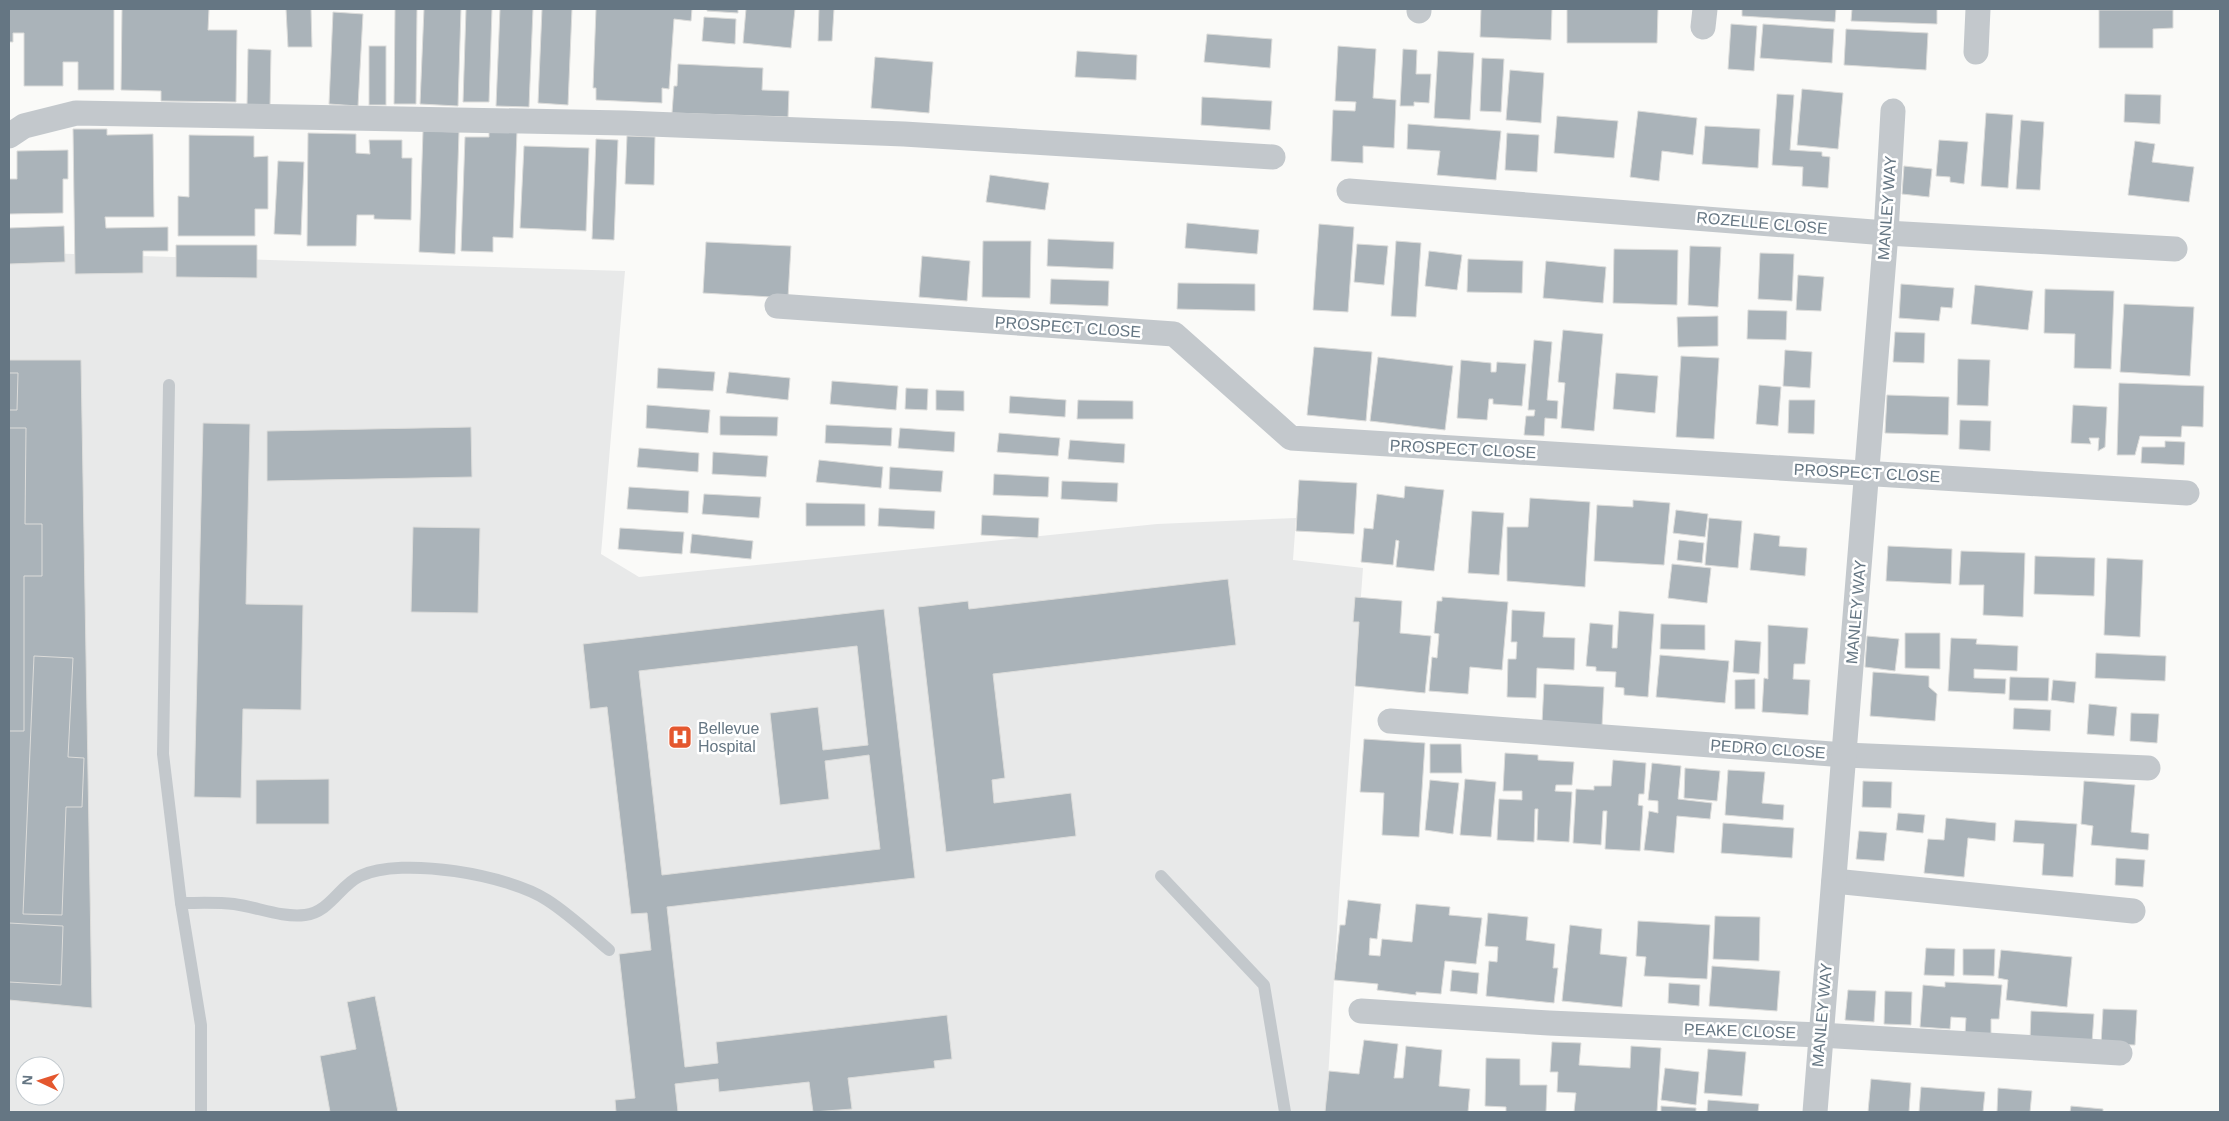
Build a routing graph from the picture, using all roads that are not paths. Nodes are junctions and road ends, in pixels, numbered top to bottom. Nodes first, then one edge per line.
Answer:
1 (1978, 9) edge
2 (1976, 52) dead end
3 (1893, 110) dead end
4 (9, 136) edge
5 (1273, 157) dead end
6 (1349, 191) dead end
7 (1886, 233) junction
8 (2175, 249) dead end
9 (777, 306) dead end
10 (169, 386) dead end
11 (1867, 473) junction
12 (2187, 492) dead end
13 (1390, 721) dead end
14 (1845, 755) junction
15 (2148, 768) dead end
16 (1161, 876) dead end
17 (1834, 881) junction
18 (181, 903) junction
19 (2133, 911) dead end
20 (609, 950) dead end
21 (1361, 1011) dead end
22 (1820, 1034) junction
23 (2120, 1053) dead end
24 (201, 1112) edge
25 (1285, 1112) edge
26 (1815, 1112) edge

1 - 2 street
3 - 7 street, MANLEY WAY
4 - 5 street
6 - 7 street, ROZELLE CLOSE
7 - 8 street, ROZELLE CLOSE
7 - 11 street, MANLEY WAY
9 - 11 street, PROSPECT CLOSE
10 - 18 lane
11 - 12 street, PROSPECT CLOSE
11 - 14 street, MANLEY WAY
13 - 14 street, PEDRO CLOSE
14 - 15 street, PEDRO CLOSE
14 - 17 street, MANLEY WAY
16 - 25 lane
17 - 19 street
17 - 22 street, MANLEY WAY
18 - 20 lane
18 - 24 lane
21 - 22 street, PEAKE CLOSE
22 - 23 street, PEAKE CLOSE
22 - 26 street, MANLEY WAY

